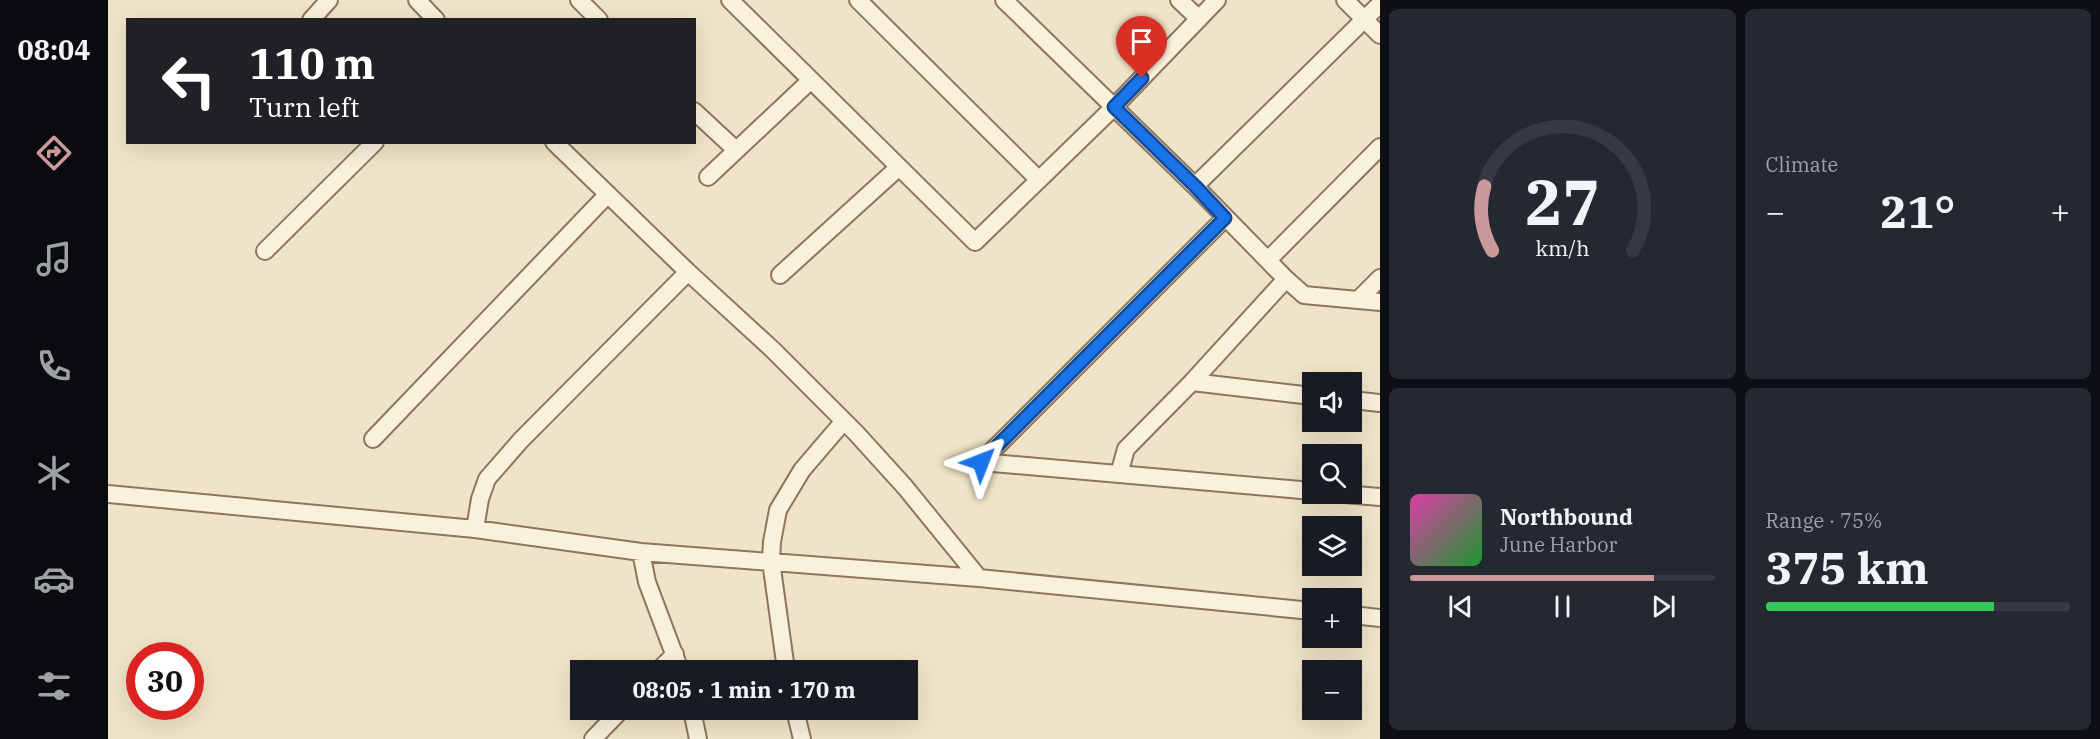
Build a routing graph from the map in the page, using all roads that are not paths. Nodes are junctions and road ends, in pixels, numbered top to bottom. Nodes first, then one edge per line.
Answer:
1 (329, 0) edge
2 (417, 0) edge
3 (579, 0) edge
4 (730, 0) edge
5 (858, 0) edge
6 (1004, 0) edge
7 (1179, 0) edge
8 (1217, 0) edge
9 (1345, 0) edge
10 (1380, 4) edge
11 (313, 18) edge
12 (434, 18) edge
13 (597, 18) edge
14 (1198, 19) junction
15 (1364, 19) junction
16 (1380, 35) edge
17 (811, 80) junction
18 (1114, 107) junction
19 (696, 113) edge
20 (373, 144) edge
21 (556, 144) edge
22 (1380, 147) edge
23 (736, 150) junction
24 (899, 167) junction
25 (708, 177) dead end
26 (1039, 180) junction
27 (1195, 186) junction
28 (608, 194) junction
29 (1225, 218) junction
30 (265, 251) dead end
31 (1268, 260) junction
32 (688, 272) junction
33 (780, 275) dead end
34 (1380, 278) edge
35 (1286, 279) junction
36 (1358, 300) junction
37 (1380, 302) edge
38 (1192, 382) junction
39 (1302, 395) edge
40 (1362, 401) edge
41 (1380, 404) edge
42 (844, 421) junction
43 (373, 439) dead end
44 (1119, 474) junction
45 (1302, 490) edge
46 (108, 494) edge
47 (1362, 495) edge
48 (1380, 496) edge
49 (476, 529) junction
50 (641, 552) junction
51 (771, 561) junction
52 (979, 578) junction
53 (1302, 610) edge
54 (1362, 616) edge
55 (1380, 618) edge
56 (677, 660) edge
57 (785, 660) edge
58 (611, 720) edge
59 (695, 720) edge
60 (797, 720) edge
61 (593, 739) edge
62 (698, 739) edge
63 (802, 739) edge

1 - 11 street
2 - 12 street
3 - 13 street
4 - 17 street
5 - 26 street
6 - 18 street
7 - 14 street
8 - 14 street
9 - 15 street
10 - 15 street
14 - 18 street
15 - 16 street
15 - 27 street
17 - 23 street
17 - 24 street
18 - 26 street
18 - 27 street
19 - 23 street
20 - 30 street
21 - 28 street
22 - 31 street
23 - 25 street
24 - 26 street
24 - 33 street
27 - 29 street
28 - 32 street
28 - 43 street
29 - 31 street
29 - 44 street
31 - 35 street
32 - 42 street
32 - 49 street
34 - 36 street
35 - 36 street
35 - 38 street
36 - 37 street
38 - 39 street
38 - 44 street
40 - 41 street
42 - 51 street
42 - 52 street
44 - 45 street
46 - 49 street
47 - 48 street
49 - 50 street
50 - 51 street
50 - 56 street
51 - 52 street
51 - 57 street
52 - 53 street
54 - 55 street
58 - 61 street
59 - 62 street
60 - 63 street

